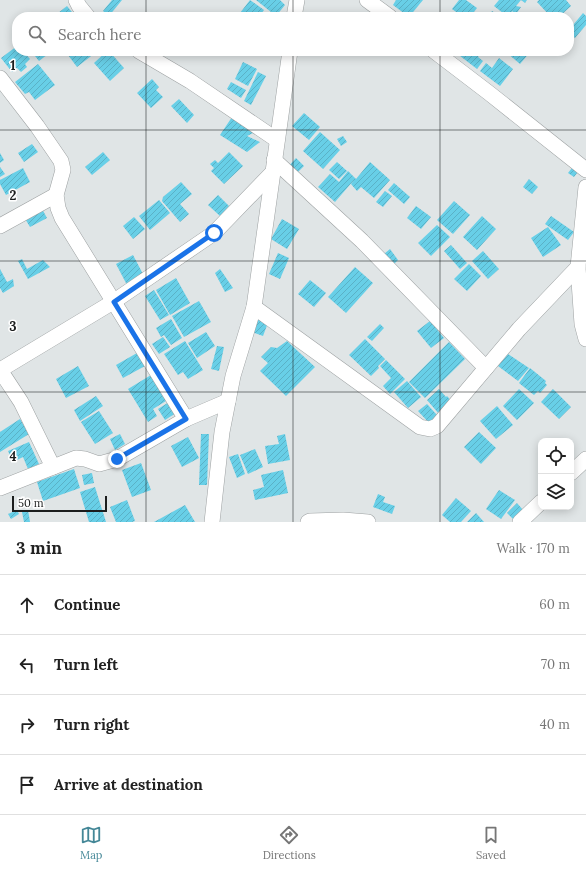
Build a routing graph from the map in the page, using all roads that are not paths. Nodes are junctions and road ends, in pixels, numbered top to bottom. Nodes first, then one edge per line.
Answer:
1 (76, 0) edge
2 (297, 0) edge
3 (367, 0) edge
4 (84, 12) edge
5 (295, 12) edge
6 (383, 12) edge
7 (148, 56) edge
8 (289, 56) edge
9 (441, 56) edge
10 (0, 78) edge
11 (277, 140) junction
12 (273, 166) junction
13 (586, 170) edge
14 (586, 187) edge
15 (56, 195) junction
16 (0, 226) edge
17 (578, 267) junction
18 (114, 302) junction
19 (254, 307) junction
20 (586, 339) edge
21 (486, 368) junction
22 (0, 370) edge
23 (228, 401) junction
24 (186, 419) junction
25 (586, 459) edge
26 (53, 467) junction
27 (574, 470) edge
28 (0, 488) edge
29 (538, 505) edge
30 (212, 522) edge
31 (308, 522) edge
32 (368, 522) edge
33 (520, 522) edge

1 - 4 street
2 - 5 street
3 - 6 street
7 - 11 street
8 - 11 street
9 - 13 street
10 - 15 street
11 - 12 street
12 - 18 street
12 - 19 street
12 - 21 street
14 - 17 street
15 - 16 street
15 - 18 street
17 - 20 street
17 - 21 street
18 - 22 street
18 - 24 street
19 - 21 street
19 - 23 street
22 - 26 street
23 - 24 street
23 - 30 street
24 - 26 street
25 - 27 street
26 - 28 street
29 - 33 street
31 - 32 street

